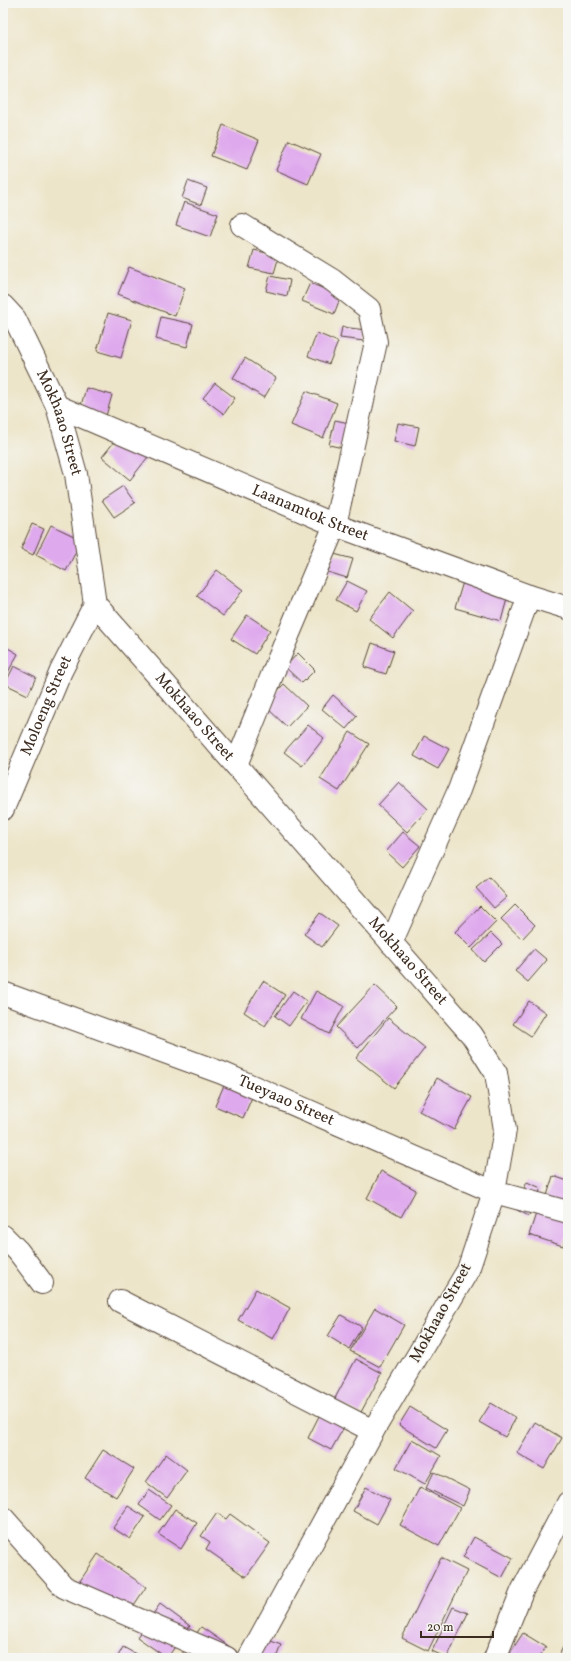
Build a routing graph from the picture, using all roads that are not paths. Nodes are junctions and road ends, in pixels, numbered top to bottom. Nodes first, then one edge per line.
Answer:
1 (242, 225) dead end
2 (3, 306) edge
3 (56, 406) junction
4 (335, 525) junction
5 (529, 596) junction
6 (95, 604) junction
7 (568, 608) edge
8 (236, 765) junction
9 (3, 809) edge
10 (392, 943) junction
11 (3, 993) edge
12 (494, 1192) junction
13 (568, 1212) edge
14 (3, 1236) edge
15 (42, 1283) dead end
16 (120, 1301) dead end
17 (373, 1431) junction
18 (568, 1503) edge
19 (3, 1518) edge
20 (227, 1658) edge
21 (249, 1658) edge
22 (495, 1658) edge

1 - 4 street
2 - 3 street, Mokhaao Street
3 - 4 street, Laanamtok Street
3 - 6 street, Mokhaao Street
4 - 5 street, Laanamtok Street
4 - 8 street
5 - 7 street, Laanamtok Street
5 - 10 street
6 - 8 street, Mokhaao Street
6 - 9 street, Moloeng Street
8 - 10 street, Mokhaao Street
10 - 12 street, Mokhaao Street
11 - 12 street, Tueyaao Street
12 - 13 street, Tueyaao Street
12 - 17 street, Mokhaao Street
14 - 15 street
16 - 17 street
17 - 21 street, Mokhaao Street
18 - 22 street
19 - 20 street

